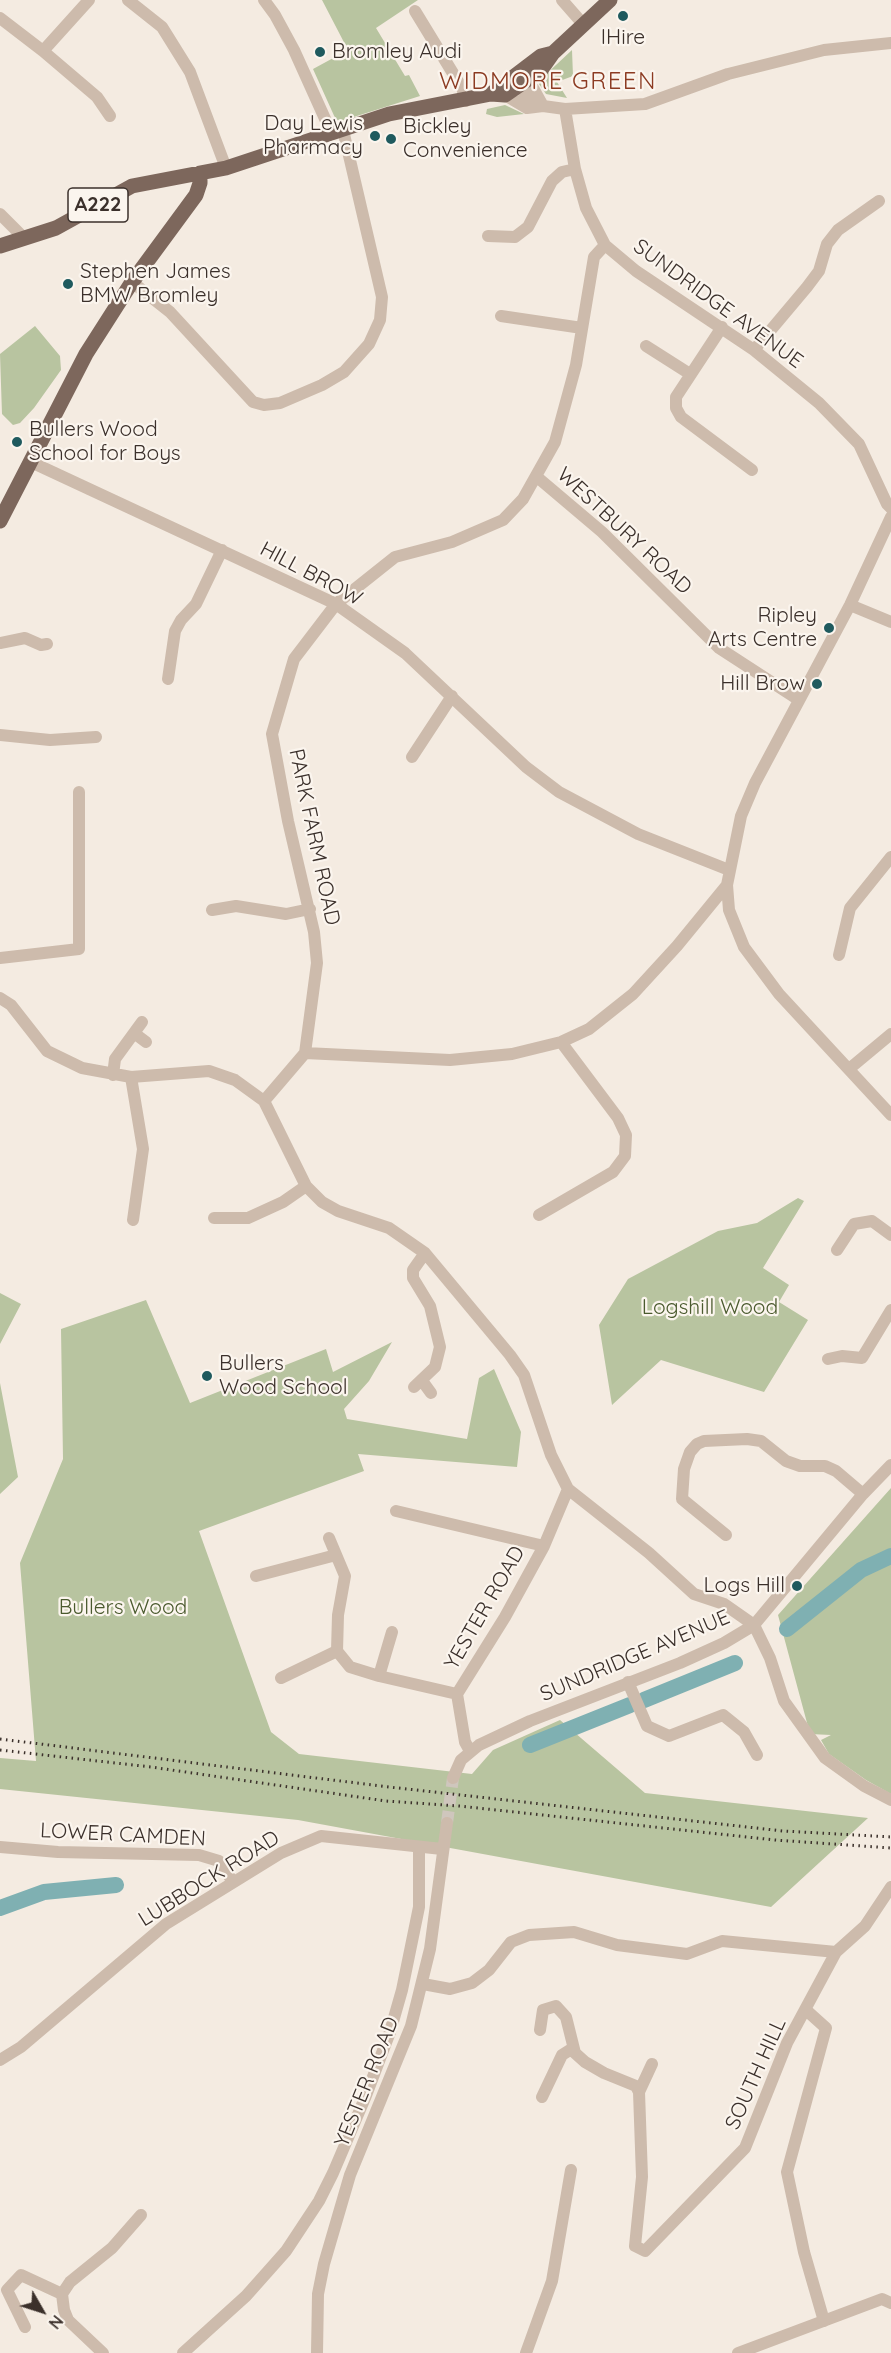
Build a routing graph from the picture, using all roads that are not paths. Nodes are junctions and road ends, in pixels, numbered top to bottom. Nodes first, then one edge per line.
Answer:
1 (89, 0) edge
2 (128, 0) edge
3 (264, 0) edge
4 (562, 0) edge
5 (610, 0) edge
6 (416, 11) dead end
7 (0, 18) edge
8 (583, 24) junction
9 (891, 43) edge
10 (43, 51) junction
11 (520, 79) junction
12 (498, 94) junction
13 (466, 101) junction
14 (539, 106) junction
15 (565, 109) junction
16 (110, 116) dead end
17 (337, 131) junction
18 (226, 168) junction
19 (575, 169) junction
20 (200, 174) junction
21 (879, 201) dead end
22 (0, 214) edge
23 (488, 236) dead end
24 (24, 238) junction
25 (0, 246) edge
26 (605, 246) junction
27 (132, 282) junction
28 (501, 316) dead end
29 (722, 327) junction
30 (582, 328) junction
31 (646, 346) dead end
32 (754, 350) junction
33 (690, 374) junction
34 (31, 462) junction
35 (752, 470) dead end
36 (537, 477) junction
37 (891, 508) edge
38 (891, 517) edge
39 (0, 521) edge
40 (222, 550) junction
41 (336, 604) junction
42 (850, 605) junction
43 (891, 622) edge
44 (0, 643) edge
45 (47, 644) dead end
46 (168, 679) dead end
47 (452, 696) junction
48 (799, 700) junction
49 (0, 735) edge
50 (96, 737) dead end
51 (412, 757) dead end
52 (79, 792) dead end
53 (889, 863) edge
54 (729, 870) junction
55 (727, 885) junction
56 (710, 904) junction
57 (310, 909) junction
58 (212, 910) dead end
59 (729, 910) junction
60 (839, 955) dead end
61 (0, 958) edge
62 (0, 998) edge
63 (142, 1022) dead end
64 (134, 1033) junction
65 (891, 1034) edge
66 (146, 1042) dead end
67 (561, 1042) junction
68 (305, 1053) junction
69 (849, 1069) junction
70 (113, 1075) junction
71 (132, 1077) junction
72 (264, 1101) junction
73 (891, 1115) edge
74 (306, 1186) junction
75 (539, 1215) dead end
76 (214, 1218) dead end
77 (133, 1220) dead end
78 (891, 1235) edge
79 (837, 1250) dead end
80 (425, 1253) junction
81 (891, 1310) edge
82 (828, 1359) dead end
83 (431, 1393) dead end
84 (891, 1465) edge
85 (568, 1489) junction
86 (863, 1494) junction
87 (396, 1511) dead end
88 (726, 1535) dead end
89 (329, 1538) dead end
90 (544, 1546) junction
91 (336, 1555) junction
92 (256, 1576) dead end
93 (754, 1625) junction
94 (392, 1632) dead end
95 (337, 1651) junction
96 (380, 1676) junction
97 (281, 1678) dead end
98 (628, 1683) junction
99 (457, 1694) junction
100 (470, 1751) junction
101 (757, 1755) dead end
102 (453, 1778) tunnel mouth
103 (891, 1800) edge
104 (447, 1823) tunnel mouth
105 (0, 1847) edge
106 (419, 1848) junction
107 (442, 1849) junction
108 (232, 1882) junction
109 (891, 1887) edge
110 (836, 1952) junction
111 (423, 1984) junction
112 (806, 2010) junction
113 (540, 2030) dead end
114 (573, 2048) junction
115 (0, 2060) edge
116 (652, 2064) dead end
117 (639, 2092) junction
118 (542, 2097) dead end
119 (571, 2170) dead end
120 (141, 2215) dead end
121 (62, 2294) junction
122 (891, 2303) edge
123 (824, 2322) junction
124 (25, 2327) dead end
125 (103, 2353) edge
126 (183, 2353) edge
127 (317, 2353) edge
128 (526, 2353) edge
129 (738, 2353) edge

1 - 10 street
2 - 18 street
3 - 17 street
4 - 8 street
5 - 8 main road, A222
6 - 13 street
7 - 10 street
8 - 11 main road, A222
9 - 15 street
10 - 16 street
11 - 12 main road, A222
11 - 14 street
12 - 13 main road, A222
12 - 14 street
13 - 17 main road, A222
14 - 15 street
15 - 19 street, SUNDRIDGE AVENUE
17 - 18 main road, A222
17 - 27 street
18 - 20 main road, A222
19 - 23 street
19 - 26 street, SUNDRIDGE AVENUE
20 - 24 main road, A222
20 - 27 main road
21 - 32 street
22 - 24 street
24 - 25 main road, A222
26 - 29 street, SUNDRIDGE AVENUE
26 - 30 street, PARK FARM ROAD
27 - 34 main road
28 - 30 street
29 - 32 street, SUNDRIDGE AVENUE
29 - 33 street
30 - 36 street, PARK FARM ROAD
31 - 33 street
32 - 37 street, SUNDRIDGE AVENUE
33 - 35 street
34 - 39 main road
34 - 40 street, HILL BROW
36 - 41 street, PARK FARM ROAD
36 - 48 street, WESTBURY ROAD
38 - 42 street
40 - 41 street, HILL BROW
40 - 46 street
41 - 47 street, HILL BROW
41 - 57 street, PARK FARM ROAD
42 - 43 street
42 - 48 street
44 - 45 street
47 - 51 street
47 - 54 street, HILL BROW
48 - 54 street
49 - 50 street
52 - 61 street
53 - 60 street
54 - 55 street
55 - 56 street
55 - 59 street
56 - 59 street
56 - 67 street
57 - 58 street
57 - 68 street, PARK FARM ROAD
59 - 69 street
62 - 70 street
63 - 64 street
64 - 66 street
64 - 70 street
65 - 69 street
67 - 68 street
67 - 75 street
68 - 72 street
69 - 73 street
70 - 71 street
71 - 72 street
71 - 77 street
72 - 74 street
74 - 76 street
74 - 80 street
78 - 79 street
80 - 83 street
80 - 85 street
81 - 82 street
84 - 86 street, SUNDRIDGE AVENUE
85 - 90 street, YESTER ROAD
85 - 93 street
86 - 88 street
86 - 93 street, SUNDRIDGE AVENUE
87 - 90 street
89 - 91 street
90 - 99 street, YESTER ROAD
91 - 92 street
91 - 95 street
93 - 98 street, SUNDRIDGE AVENUE
93 - 103 street
94 - 96 street
95 - 96 street
95 - 97 street
96 - 99 street
98 - 100 street, SUNDRIDGE AVENUE
98 - 101 street
99 - 100 street, YESTER ROAD
100 - 102 street
104 - 107 street, YESTER ROAD
105 - 108 street, LOWER CAMDEN
106 - 107 street, LUBBOCK ROAD
106 - 108 street, LUBBOCK ROAD
106 - 126 street
107 - 111 street, YESTER ROAD
108 - 115 street, LUBBOCK ROAD
109 - 110 street
110 - 111 street
110 - 112 street, SOUTH HILL
111 - 127 street, YESTER ROAD
112 - 117 street, SOUTH HILL
112 - 123 street
113 - 114 street
114 - 117 street
114 - 118 street
116 - 117 street
119 - 128 street
120 - 121 street
121 - 124 street
121 - 125 street
122 - 123 street
123 - 129 street

